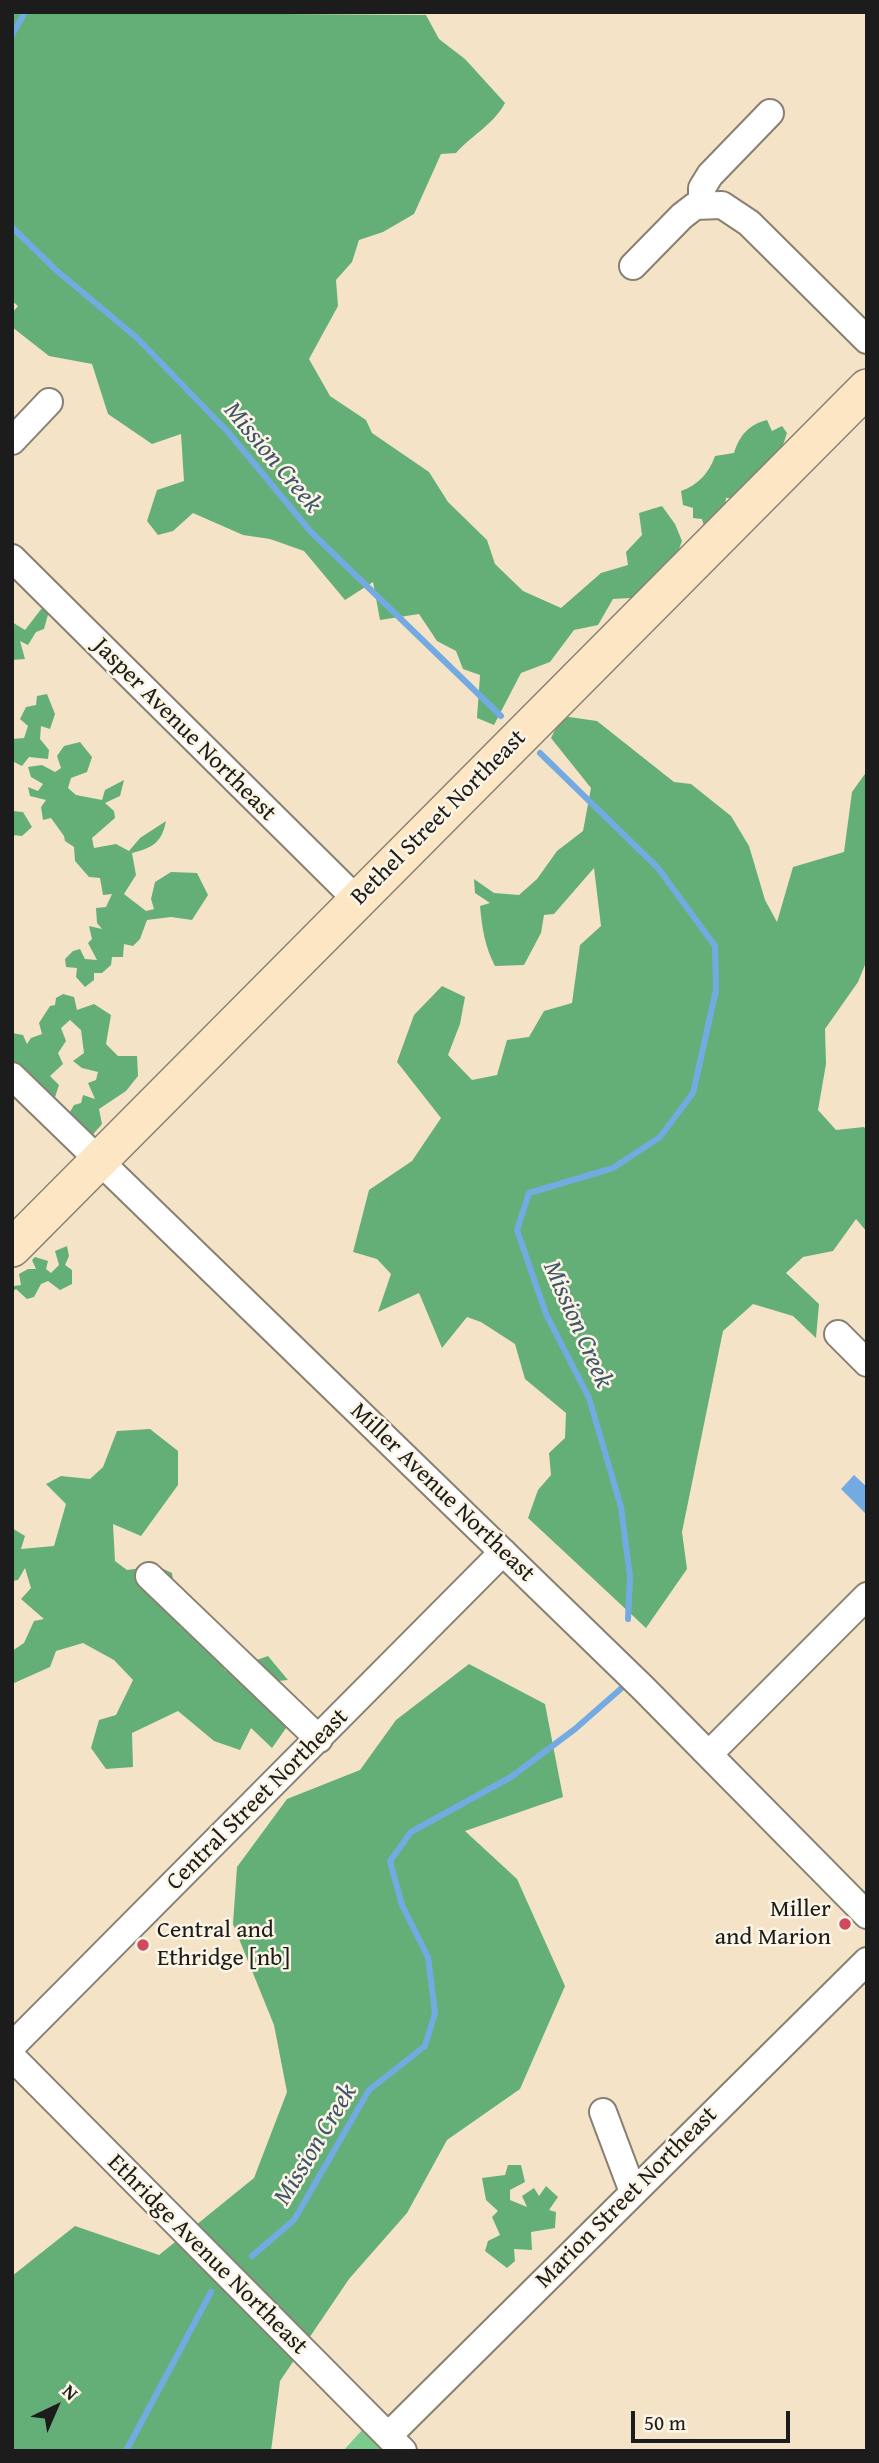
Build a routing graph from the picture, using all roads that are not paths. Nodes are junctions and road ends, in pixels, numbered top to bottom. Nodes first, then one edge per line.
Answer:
1 (770, 113) dead end
2 (702, 205) junction
3 (633, 266) dead end
4 (867, 340) edge
5 (867, 388) edge
6 (49, 402) dead end
7 (12, 441) edge
8 (12, 558) edge
9 (357, 900) junction
10 (12, 1076) edge
11 (99, 1159) junction
12 (12, 1248) edge
13 (838, 1334) dead end
14 (867, 1363) edge
15 (503, 1552) junction
16 (149, 1576) dead end
17 (867, 1596) edge
18 (319, 1740) junction
19 (709, 1754) junction
20 (867, 1915) edge
21 (867, 1961) edge
22 (12, 2046) edge
23 (12, 2057) edge
24 (603, 2112) dead end
25 (633, 2192) junction
26 (396, 2443) edge

1 - 2 street
2 - 3 street
2 - 4 street
5 - 9 street, Bethel Street Northeast
6 - 7 street
8 - 9 street, Jasper Avenue Northeast
9 - 11 street, Bethel Street Northeast
10 - 11 street, Miller Avenue Northeast
11 - 12 street, Bethel Street Northeast
11 - 15 street, Miller Avenue Northeast
13 - 14 street
15 - 18 street, Central Street Northeast
15 - 19 street, Miller Avenue Northeast
16 - 18 street
17 - 19 street
18 - 22 street, Central Street Northeast
19 - 20 street, Miller Avenue Northeast
21 - 25 street, Marion Street Northeast
23 - 26 street, Ethridge Avenue Northeast
24 - 25 street
25 - 26 street, Marion Street Northeast

